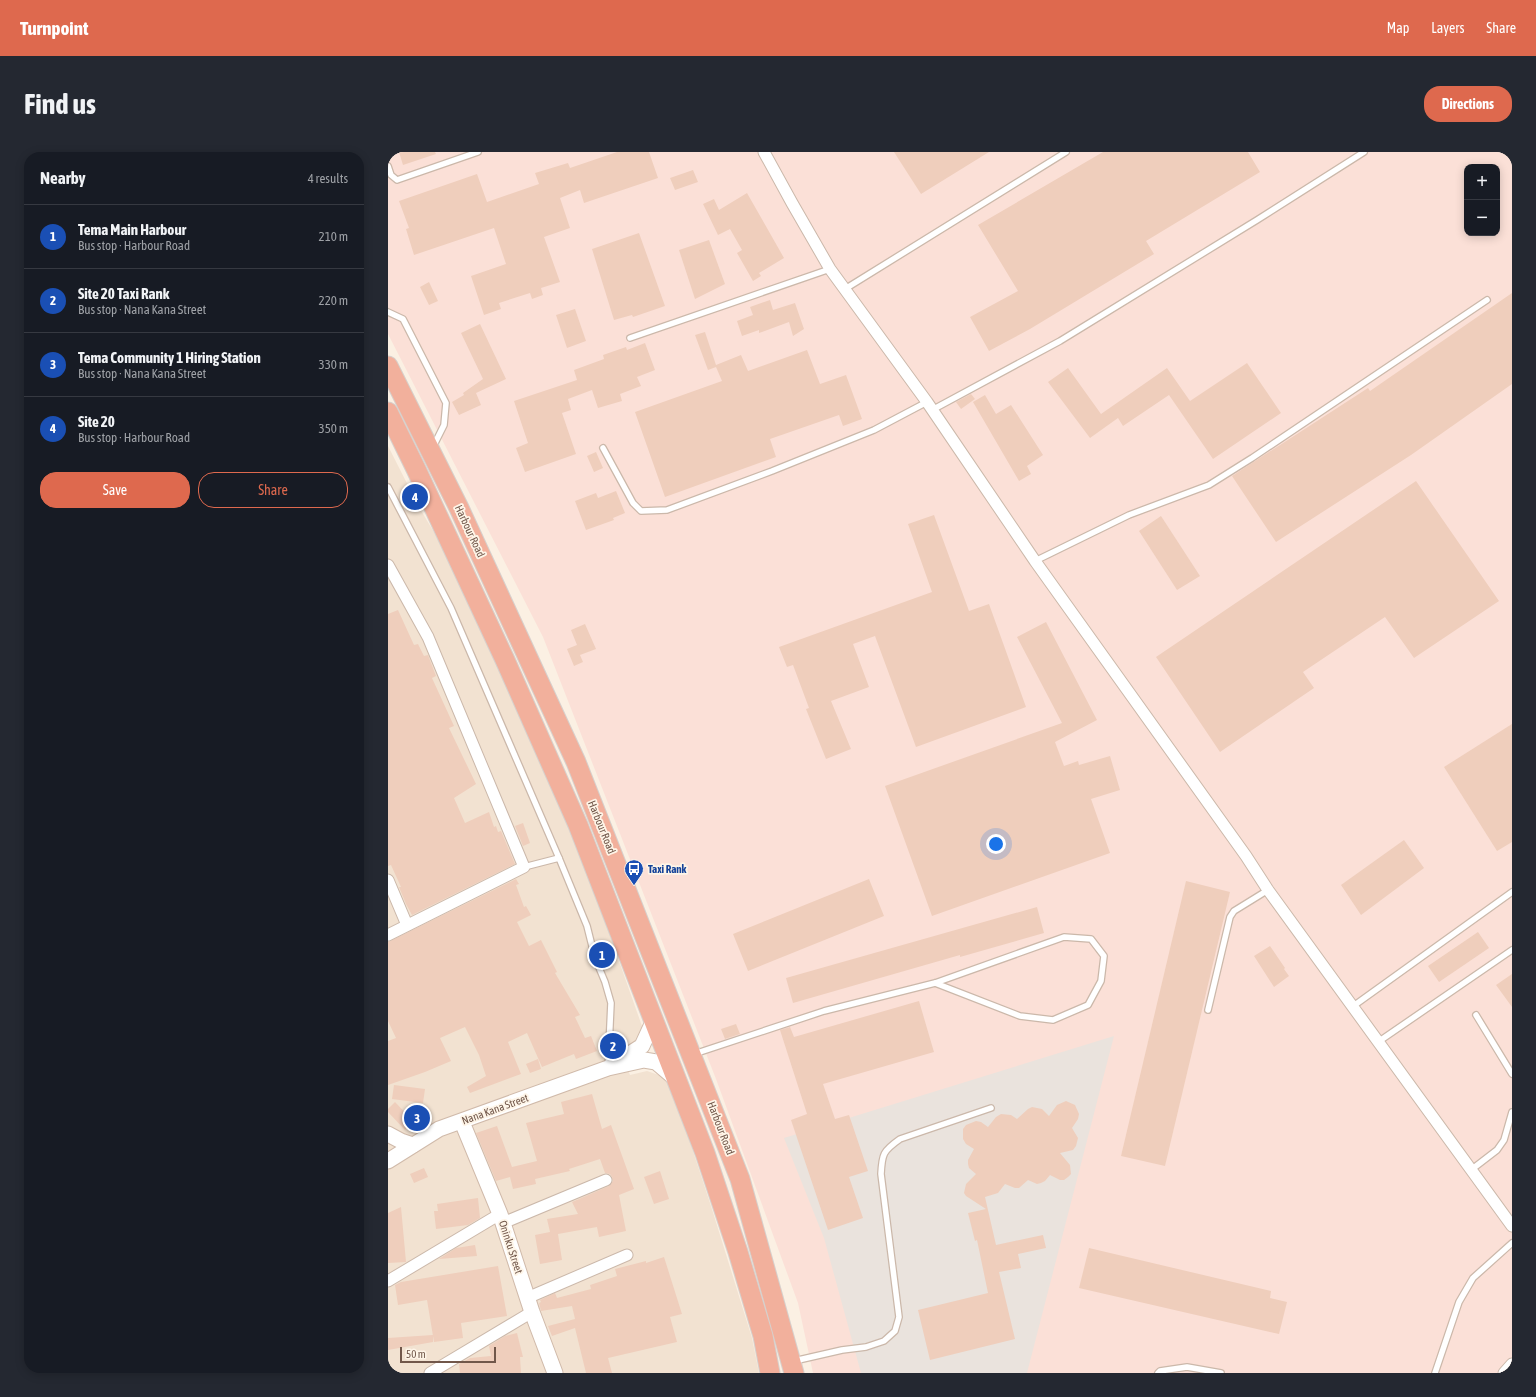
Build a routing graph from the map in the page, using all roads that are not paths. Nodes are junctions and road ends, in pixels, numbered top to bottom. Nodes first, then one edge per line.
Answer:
1 (478, 152) edge
2 (764, 152) edge
3 (1066, 152) edge
4 (1364, 152) edge
5 (388, 166) edge
6 (830, 269) junction
7 (845, 289) junction
8 (1487, 300) dead end
9 (388, 312) edge
10 (630, 338) dead end
11 (388, 366) edge
12 (930, 406) junction
13 (388, 412) edge
14 (603, 448) dead end
15 (431, 451) junction
16 (388, 487) edge
17 (1035, 561) junction
18 (388, 565) edge
19 (559, 858) junction
20 (524, 867) junction
21 (388, 880) edge
22 (1268, 890) junction
23 (1512, 892) edge
24 (407, 925) junction
25 (388, 935) edge
26 (1512, 950) edge
27 (935, 983) junction
28 (1352, 1007) junction
29 (1208, 1010) dead end
30 (1476, 1015) dead end
31 (654, 1020) junction
32 (1377, 1042) junction
33 (692, 1055) junction
34 (608, 1068) junction
35 (1512, 1074) edge
36 (677, 1080) junction
37 (991, 1108) dead end
38 (1512, 1112) edge
39 (462, 1122) junction
40 (388, 1134) edge
41 (413, 1146) junction
42 (388, 1161) edge
43 (1471, 1170) junction
44 (606, 1180) dead end
45 (501, 1218) junction
46 (1512, 1226) edge
47 (1512, 1243) edge
48 (627, 1256) dead end
49 (388, 1281) edge
50 (529, 1305) junction
51 (1512, 1364) edge
52 (793, 1367) edge
53 (430, 1373) edge
54 (555, 1373) edge
55 (770, 1373) edge
56 (1158, 1373) edge
57 (1221, 1373) edge
58 (1435, 1373) edge
59 (1504, 1373) edge

1 - 5 lane
2 - 6 street
3 - 7 lane
4 - 12 lane
6 - 7 street
6 - 10 lane
7 - 12 street
8 - 17 lane
9 - 15 lane
11 - 15 highway, Harbour Road
12 - 14 lane
12 - 17 street
13 - 31 highway, Harbour Road
15 - 33 highway, Harbour Road
16 - 19 lane
17 - 22 street
18 - 20 street
19 - 20 lane
19 - 34 lane
20 - 24 street
21 - 24 street
22 - 28 street
22 - 29 lane
23 - 28 lane
24 - 25 street
26 - 32 lane
27 - 27 lane
27 - 33 lane
28 - 32 street
30 - 35 lane
31 - 34 street
31 - 36 highway, Harbour Road
32 - 43 street
33 - 52 highway, Harbour Road
34 - 36 street
34 - 39 street, Nana Kana Street
36 - 55 highway, Harbour Road
37 - 52 lane
38 - 43 lane
39 - 41 street, Nana Kana Street
39 - 45 street, Oninku Street
40 - 41 street
41 - 42 street, Nana Kana Street
43 - 46 street
44 - 45 street
45 - 49 street
45 - 50 street, Oninku Street
47 - 58 lane
48 - 50 street
50 - 53 street
50 - 54 street, Oninku Street
51 - 59 street
56 - 57 lane

